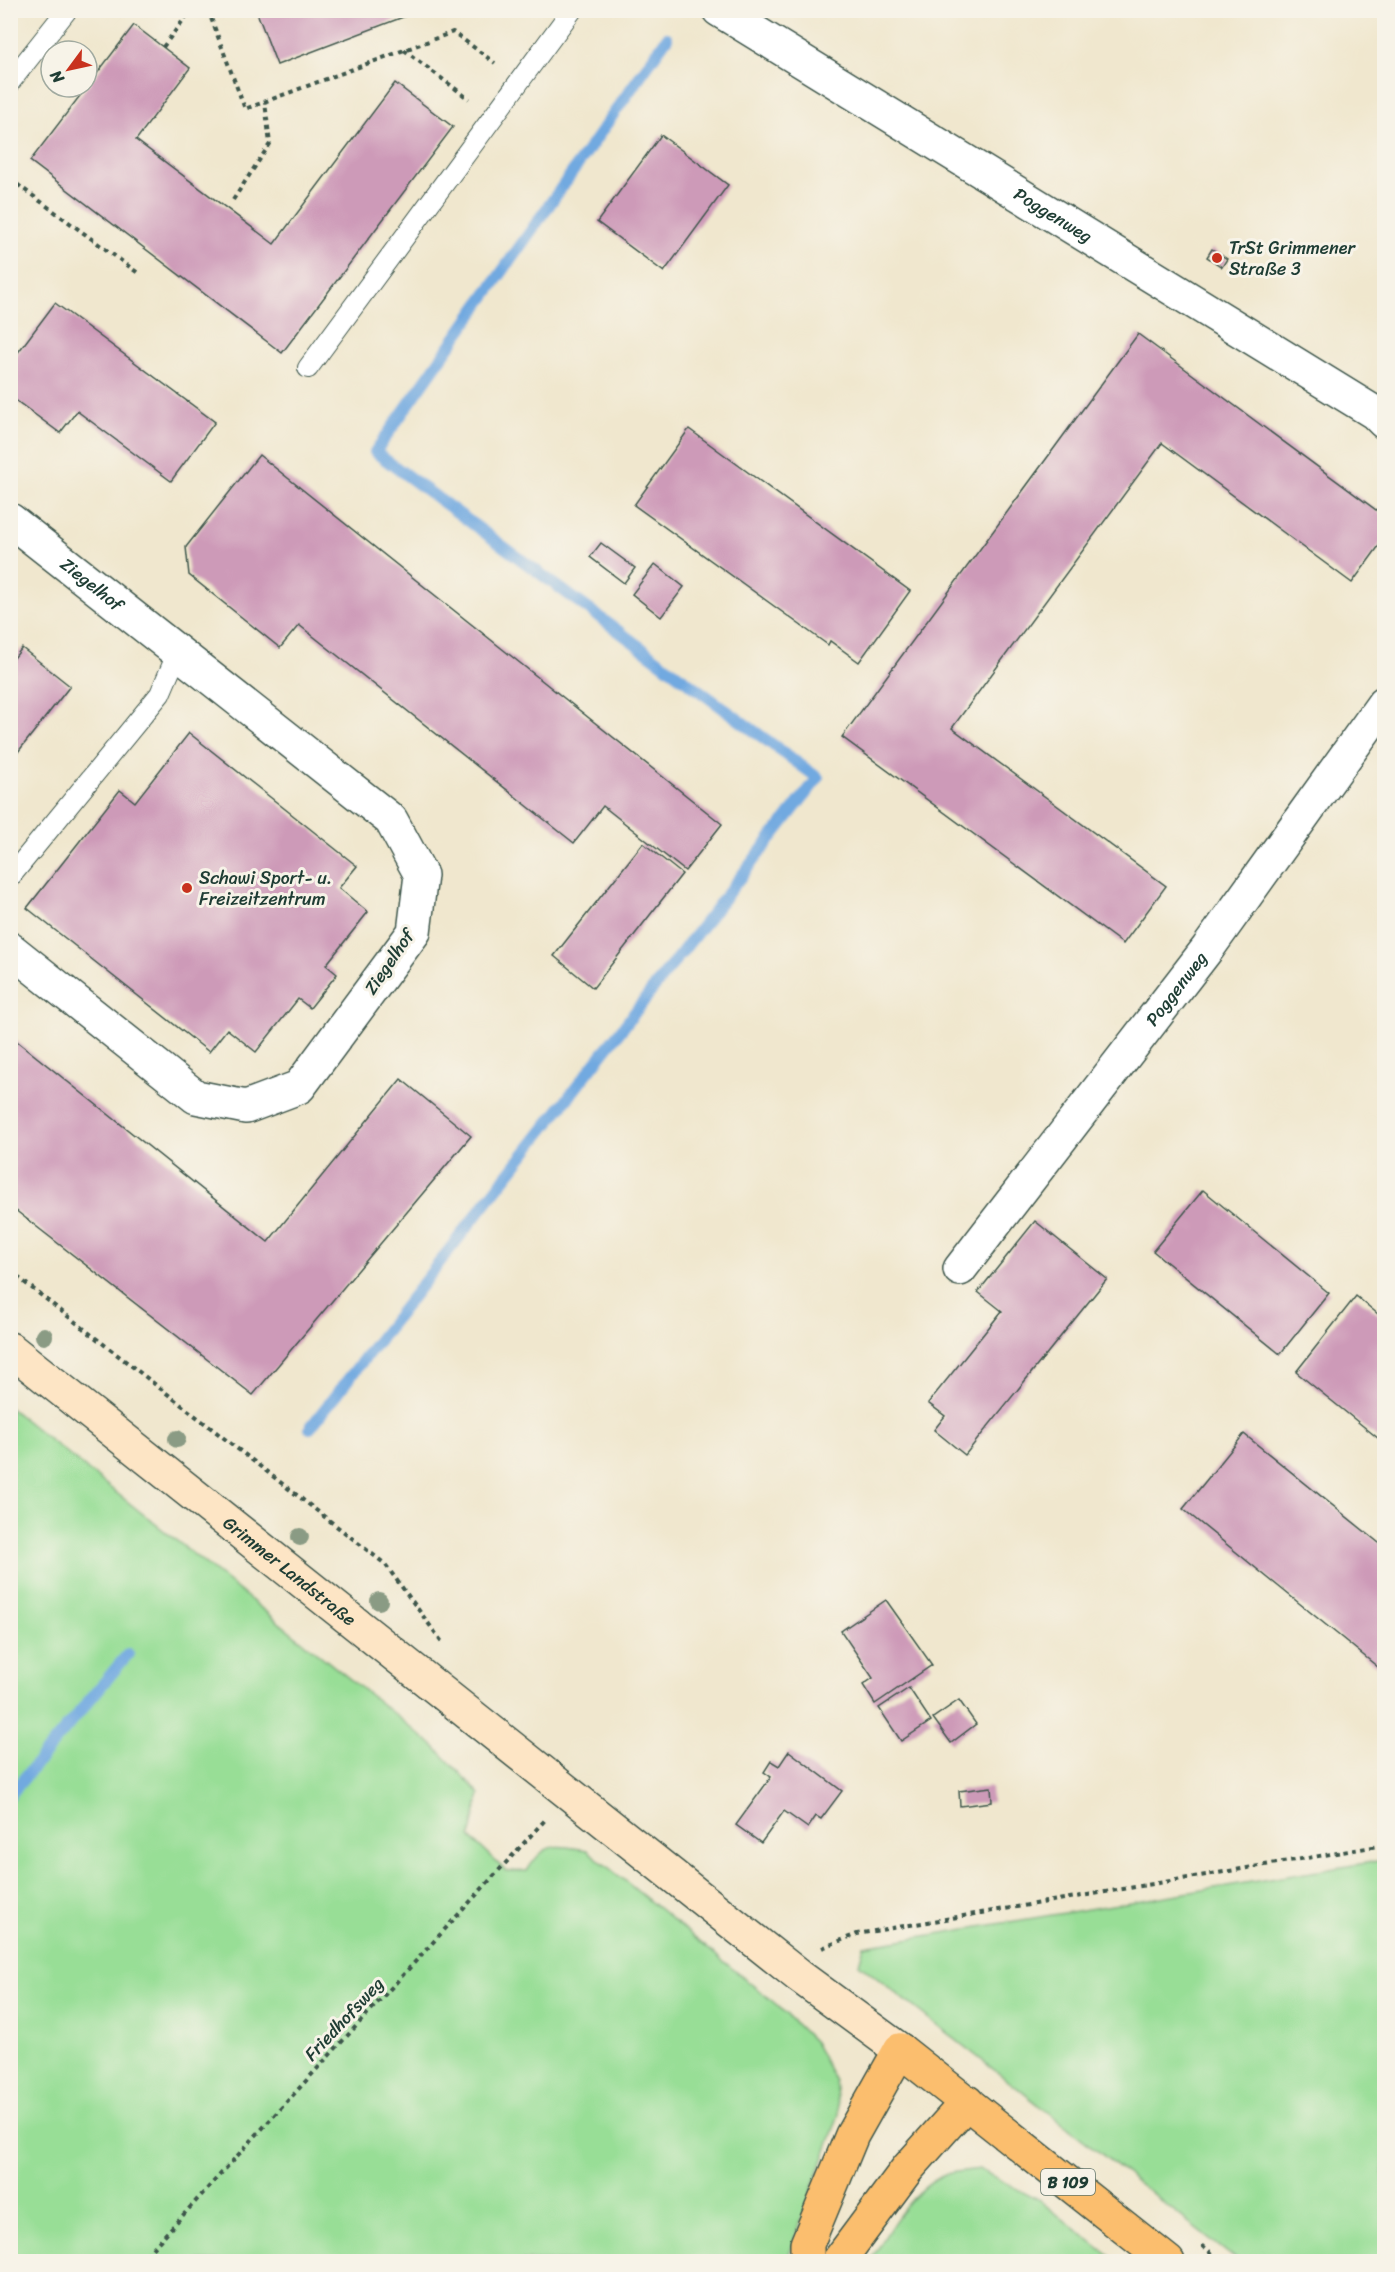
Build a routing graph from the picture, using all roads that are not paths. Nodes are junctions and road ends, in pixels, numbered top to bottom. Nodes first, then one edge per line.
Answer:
1 (67, 10) edge
2 (572, 10) edge
3 (718, 10) edge
4 (10, 82) edge
5 (308, 368) dead end
6 (1384, 422) edge
7 (10, 520) edge
8 (178, 652) junction
9 (1384, 703) edge
10 (10, 877) edge
11 (10, 949) edge
12 (960, 1269) dead end
13 (10, 1349) edge
14 (900, 2050) junction
15 (967, 2102) junction
16 (807, 2262) edge
17 (838, 2262) edge
18 (1168, 2262) edge

1 - 4 lane
2 - 5 lane
3 - 6 street, Poggenweg
7 - 8 street, Ziegelhof
8 - 10 lane
8 - 11 street, Ziegelhof
9 - 12 street, Poggenweg
13 - 14 main road, Grimmer Landstraße
14 - 15 main road, B 109
14 - 16 main road
15 - 17 main road
15 - 18 main road, B 109

